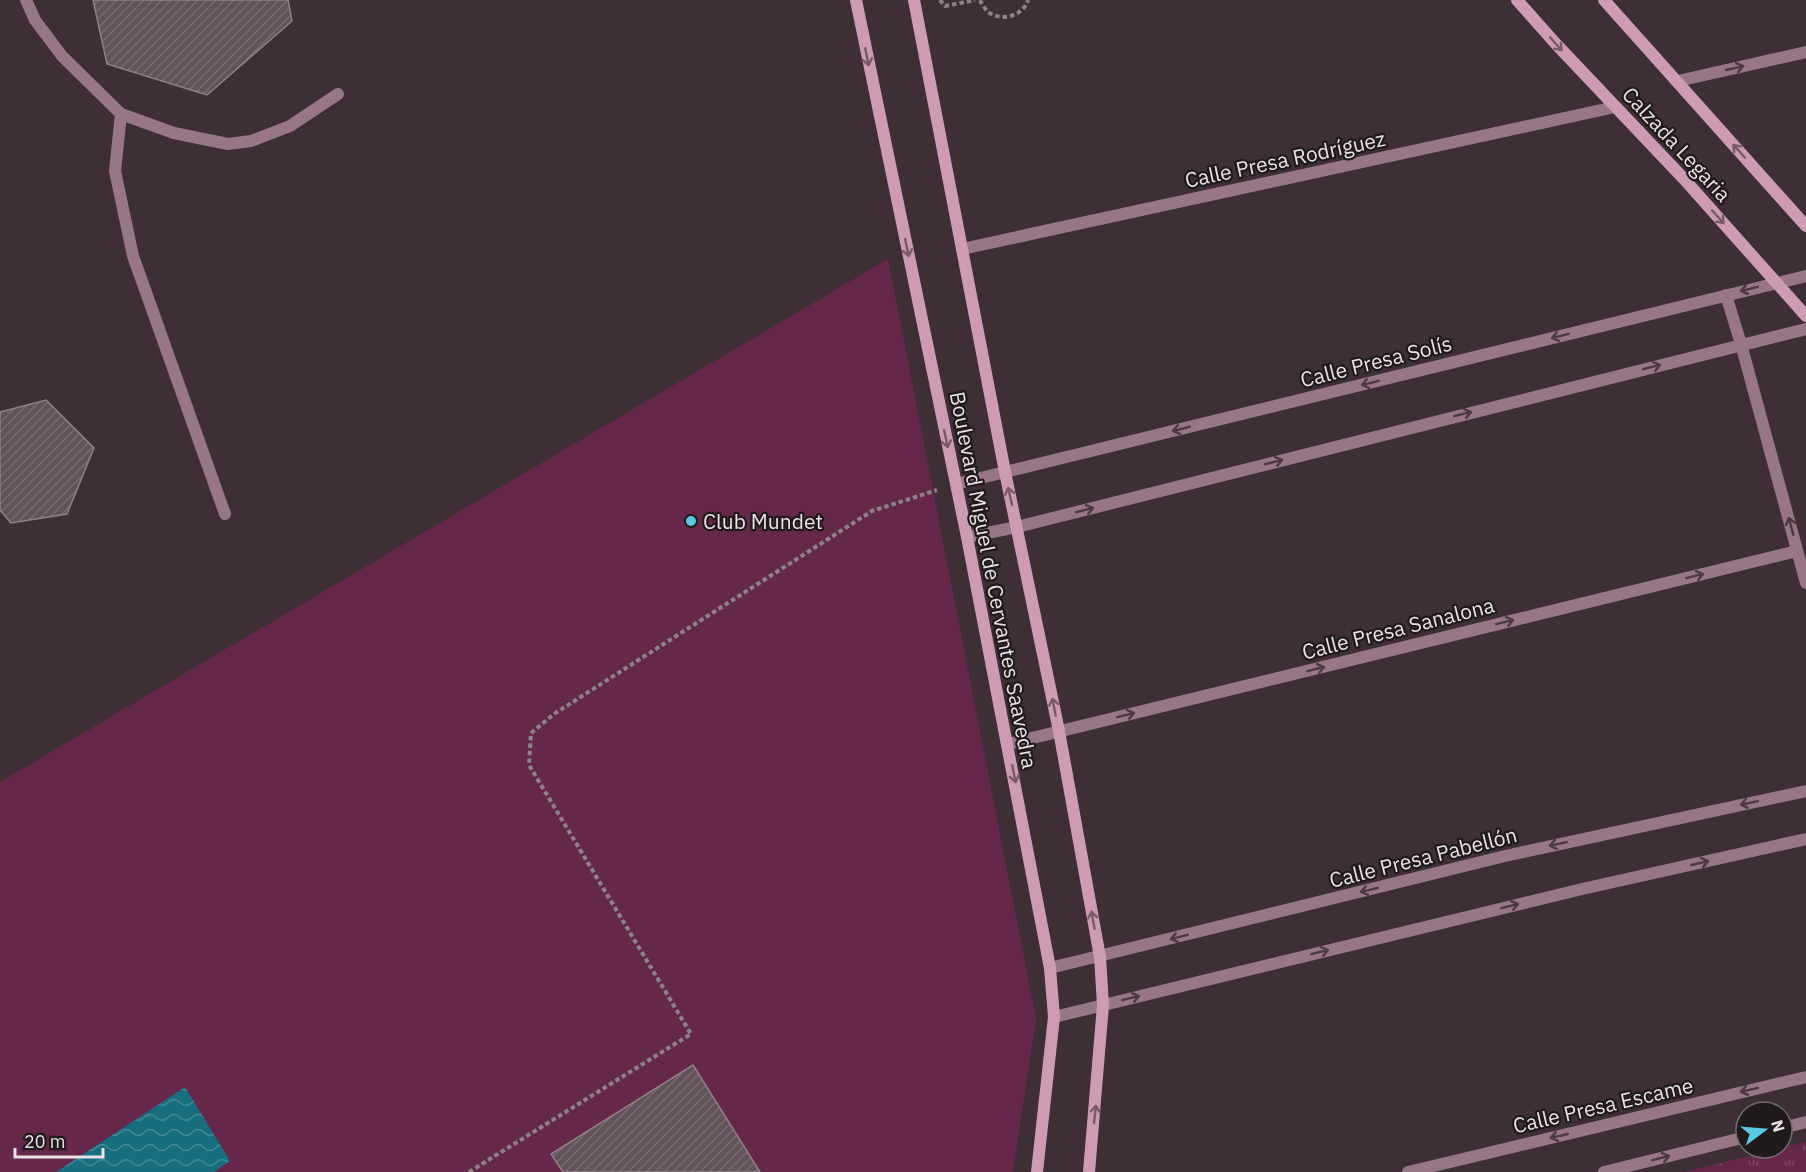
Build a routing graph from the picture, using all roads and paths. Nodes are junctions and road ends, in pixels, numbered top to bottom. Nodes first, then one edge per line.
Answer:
1 (26, 0) edge
2 (856, 0) edge
3 (914, 0) edge
4 (940, 0) edge
5 (975, 0) edge
6 (980, 0) edge
7 (1028, 0) edge
8 (1517, 0) edge
9 (1604, 0) edge
10 (1806, 52) edge
11 (1678, 81) junction
12 (339, 94) dead end
13 (1615, 107) junction
14 (121, 114) junction
15 (1806, 226) edge
16 (962, 249) junction
17 (1806, 276) edge
18 (1776, 283) junction
19 (1726, 295) junction
20 (1806, 316) edge
21 (1806, 328) edge
22 (1741, 344) junction
23 (1005, 472) junction
24 (956, 484) junction
25 (225, 514) dead end
26 (1017, 527) junction
27 (967, 537) junction
28 (1797, 551) junction
29 (1806, 583) edge
30 (1059, 731) junction
31 (1008, 744) junction
32 (1806, 791) edge
33 (1806, 839) edge
34 (1100, 957) junction
35 (1050, 968) junction
36 (1103, 1005) junction
37 (1054, 1017) junction
38 (1806, 1077) edge
39 (1734, 1140) edge
40 (469, 1172) edge
41 (1037, 1172) edge
42 (1089, 1172) edge
43 (1408, 1172) edge
44 (1604, 1172) edge

1 - 14 street
2 -> 24 main road, Boulevard Miguel de Cervantes Saavedra
3 - 16 main road, Boulevard Miguel de Cervantes Saavedra
4 - 5 path
6 - 7 path
8 -> 13 main road, Calzada Legaria
9 - 11 main road, Calzada Legaria
11 -> 10 street
15 -> 11 main road, Calzada Legaria
12 - 14 street
13 - 16 street, Calle Presa Rodríguez
13 -> 18 main road, Calzada Legaria
14 - 25 street
16 - 23 main road, Boulevard Miguel de Cervantes Saavedra
17 - 18 street, Calle Presa Solís
18 -> 19 street, Calle Presa Solís
18 - 20 main road, Calzada Legaria
19 - 22 street
19 -> 23 street, Calle Presa Solís
21 - 22 street
26 -> 22 street
28 -> 22 street
23 - 24 street, Calle Presa Solís
26 -> 23 main road, Boulevard Miguel de Cervantes Saavedra
24 - 27 main road, Boulevard Miguel de Cervantes Saavedra
24 - 40 path
26 - 27 street
30 -> 26 main road, Boulevard Miguel de Cervantes Saavedra
27 - 31 main road, Boulevard Miguel de Cervantes Saavedra
28 - 29 street
30 -> 28 street, Calle Presa Sanalona
30 - 31 street, Calle Presa Sanalona
34 -> 30 main road, Boulevard Miguel de Cervantes Saavedra
31 -> 35 main road, Boulevard Miguel de Cervantes Saavedra
32 -> 34 street, Calle Presa Pabellón
36 -> 33 street
34 - 35 street, Calle Presa Pabellón
34 - 36 main road, Boulevard Miguel de Cervantes Saavedra
35 - 37 main road, Boulevard Miguel de Cervantes Saavedra
36 - 37 street
42 -> 36 main road, Boulevard Miguel de Cervantes Saavedra
37 - 41 main road, Boulevard Miguel de Cervantes Saavedra
38 -> 43 street, Calle Presa Escame
44 -> 39 street

